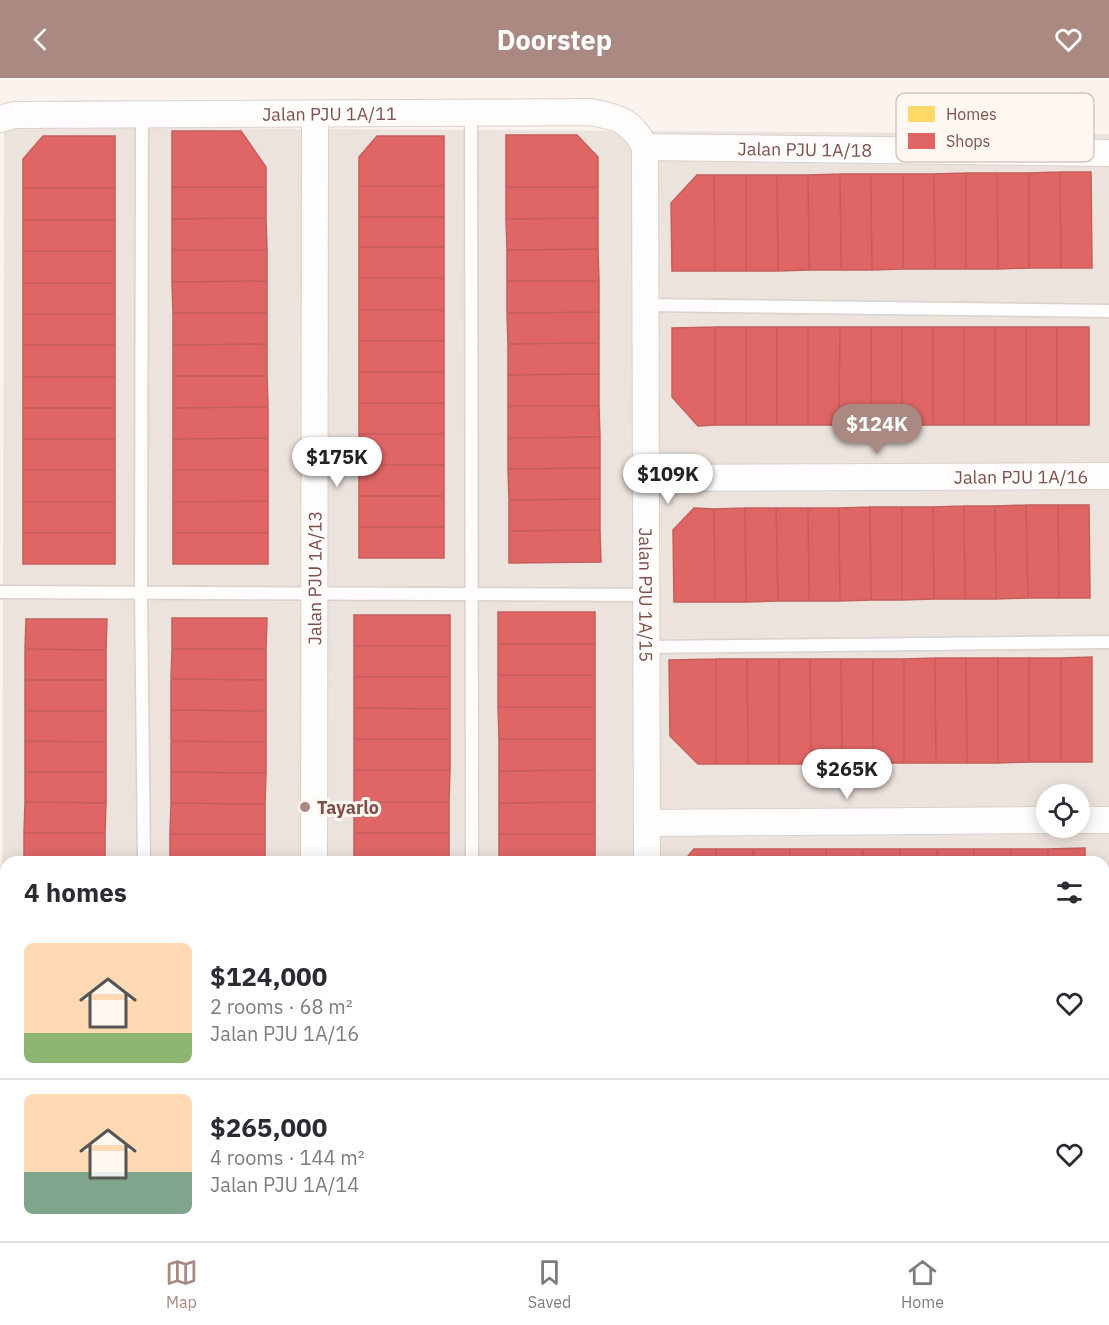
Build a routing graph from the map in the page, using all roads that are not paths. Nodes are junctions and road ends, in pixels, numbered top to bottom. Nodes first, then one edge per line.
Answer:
1 (142, 114) junction
2 (315, 114) junction
3 (471, 114) junction
4 (0, 120) edge
5 (645, 147) junction
6 (896, 150) edge
7 (1094, 153) edge
8 (1109, 153) edge
9 (646, 305) junction
10 (1109, 311) edge
11 (1109, 476) edge
12 (646, 478) junction
13 (0, 592) edge
14 (141, 593) junction
15 (316, 594) junction
16 (471, 594) junction
17 (646, 595) junction
18 (1109, 642) edge
19 (646, 647) junction
20 (1036, 820) edge
21 (1090, 820) edge
22 (1109, 820) edge
23 (647, 823) junction
24 (144, 856) edge
25 (314, 856) edge
26 (472, 856) edge
27 (647, 856) edge

1 - 2 street, Jalan PJU 1A/11
1 - 4 street, Jalan PJU 1A/11
1 - 14 lane
2 - 3 street, Jalan PJU 1A/11
2 - 15 street, Jalan PJU 1A/13
3 - 5 street, Jalan PJU 1A/11
3 - 16 lane
5 - 6 street, Jalan PJU 1A/18
5 - 9 street, Jalan PJU 1A/15
7 - 8 street, Jalan PJU 1A/18
9 - 10 lane
9 - 12 street, Jalan PJU 1A/15
11 - 12 street, Jalan PJU 1A/16
12 - 17 street, Jalan PJU 1A/15
13 - 14 lane
14 - 15 lane
14 - 24 lane
15 - 16 lane
15 - 25 street, Jalan PJU 1A/13
16 - 17 lane
16 - 26 lane
17 - 19 street, Jalan PJU 1A/15
18 - 19 lane
19 - 23 street, Jalan PJU 1A/15
20 - 23 street
21 - 22 street
23 - 27 street, Jalan PJU 1A/15

